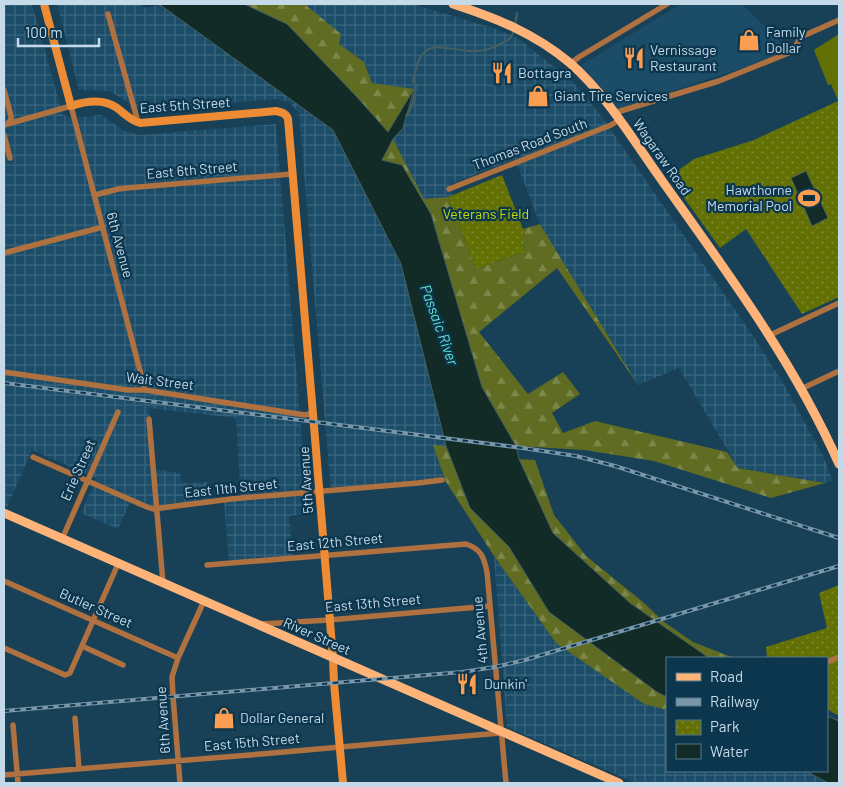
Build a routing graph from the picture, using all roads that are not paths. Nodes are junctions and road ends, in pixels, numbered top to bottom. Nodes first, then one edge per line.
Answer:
1 (44, 4) edge
2 (453, 4) edge
3 (667, 4) edge
4 (108, 14) dead end
5 (839, 20) edge
6 (570, 64) junction
7 (4, 90) edge
8 (71, 106) junction
9 (617, 117) junction
10 (138, 122) junction
11 (5, 125) edge
12 (4, 135) edge
13 (10, 158) dead end
14 (292, 174) junction
15 (449, 189) dead end
16 (95, 195) junction
17 (103, 227) junction
18 (4, 254) edge
19 (839, 303) edge
20 (768, 336) junction
21 (839, 371) edge
22 (4, 372) edge
23 (800, 388) junction
24 (145, 390) junction
25 (118, 412) dead end
26 (312, 413) junction
27 (149, 418) dead end
28 (836, 449) edge
29 (33, 457) dead end
30 (839, 464) edge
31 (442, 480) dead end
32 (87, 481) junction
33 (319, 492) junction
34 (157, 508) junction
35 (4, 513) edge
36 (62, 538) junction
37 (466, 544) joint
38 (324, 555) junction
39 (118, 564) junction
40 (207, 565) dead end
41 (4, 581) edge
42 (163, 583) junction
43 (204, 601) junction
44 (490, 606) junction
45 (93, 620) junction
46 (329, 620) junction
47 (257, 624) junction
48 (82, 646) junction
49 (4, 648) edge
50 (178, 658) junction
51 (333, 658) junction
52 (123, 665) dead end
53 (74, 718) dead end
54 (13, 725) dead end
55 (502, 732) junction
56 (340, 747) junction
57 (178, 760) junction
58 (79, 769) junction
59 (17, 774) junction
60 (4, 776) edge
61 (18, 783) edge
62 (180, 783) edge
63 (343, 783) edge
64 (506, 783) edge
65 (619, 783) edge

1 - 8 main road
2 - 6 main road, Wagaraw Road
3 - 6 street
4 - 10 street
5 - 9 street, Thomas Road South
6 - 9 main road, Wagaraw Road
7 - 11 street
8 - 10 main road, East 5th Street
8 - 11 street, East 5th Street
8 - 16 street, 6th Avenue
9 - 15 street, Thomas Road South
9 - 20 main road, Wagaraw Road
10 - 14 main road, East 5th Street
12 - 13 street
14 - 16 street, East 6th Street
14 - 26 main road, 5th Avenue
16 - 17 street, 6th Avenue
17 - 18 street
17 - 24 street, 6th Avenue
19 - 20 street
20 - 23 main road, Wagaraw Road
21 - 23 street
22 - 24 street, Wait Street
23 - 28 main road, Wagaraw Road
24 - 26 street, Wait Street
25 - 32 street, Erie Street
26 - 33 main road, 5th Avenue
27 - 34 street
28 - 30 main road, Wagaraw Road
29 - 32 street, East 11th Street
31 - 33 street, East 11th Street
32 - 34 street, East 11th Street
32 - 36 street, Erie Street
33 - 34 street, East 11th Street
33 - 38 main road, 5th Avenue
34 - 42 street
35 - 36 main road, River Street
36 - 39 main road, River Street
37 - 38 street, East 12th Street
37 - 44 street, 4th Avenue
38 - 40 street, East 12th Street
38 - 46 main road, 5th Avenue
39 - 42 main road, River Street
39 - 45 street
41 - 45 street, Butler Street
42 - 43 main road, River Street
43 - 47 main road, River Street
43 - 50 street, 6th Avenue
44 - 46 street, East 13th Street
44 - 55 street, 4th Avenue
45 - 48 street
45 - 50 street, Butler Street
46 - 47 street, East 13th Street
46 - 51 main road, 5th Avenue
47 - 51 main road, River Street
48 - 49 street
48 - 52 street
50 - 57 street, 6th Avenue
51 - 55 main road, River Street
51 - 56 main road, 5th Avenue
53 - 58 street
54 - 59 street
55 - 56 street, East 15th Street
55 - 64 street, 4th Avenue
55 - 65 main road, River Street
56 - 57 street, East 15th Street
56 - 63 main road, 5th Avenue
57 - 58 street, East 15th Street
57 - 62 street, 6th Avenue
58 - 59 street, East 15th Street
59 - 60 street, East 15th Street
59 - 61 street

